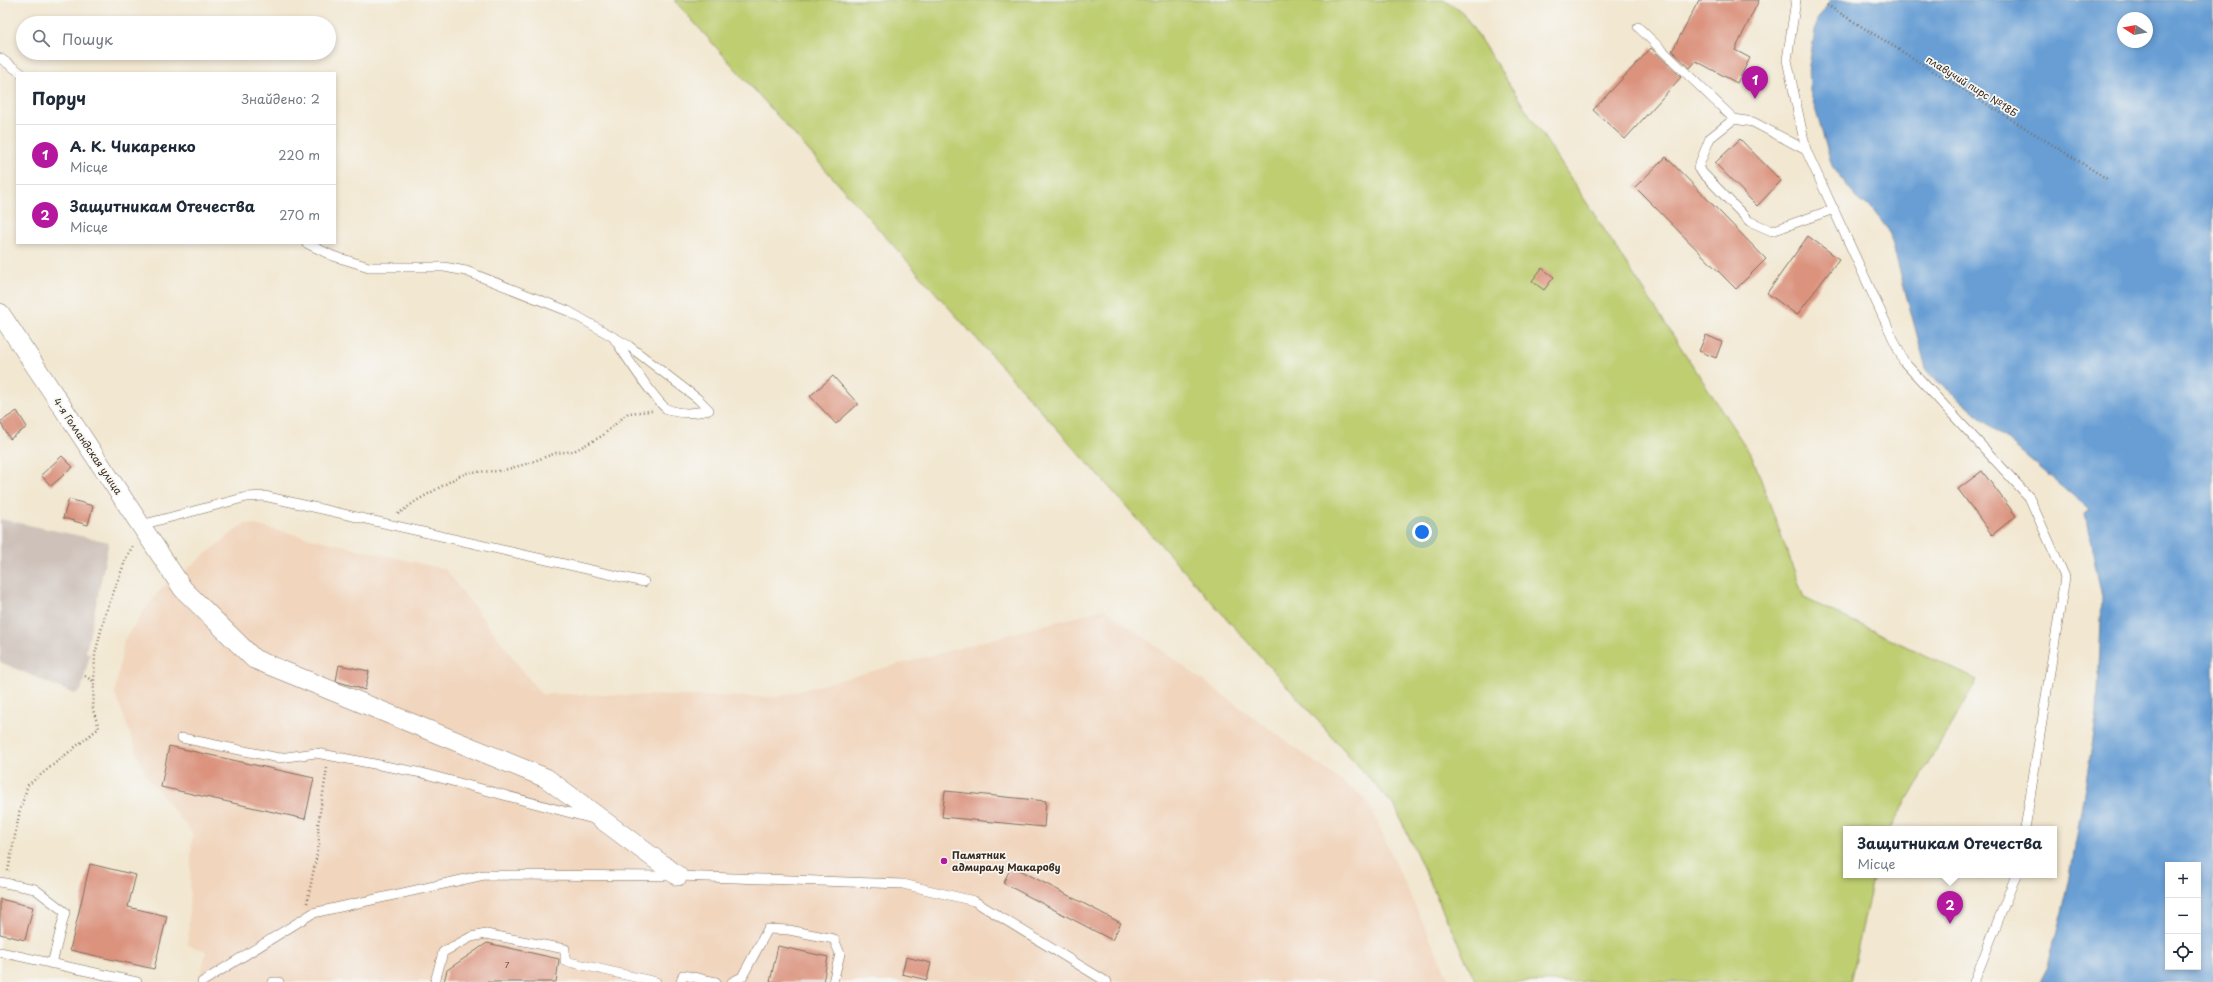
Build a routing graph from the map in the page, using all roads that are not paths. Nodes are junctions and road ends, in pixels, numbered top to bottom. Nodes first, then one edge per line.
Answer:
1 (1796, 0) edge
2 (1638, 27) dead end
3 (0, 58) edge
4 (19, 72) edge
5 (1734, 119) junction
6 (1806, 150) junction
7 (1834, 209) junction
8 (308, 244) edge
9 (0, 313) edge
10 (613, 338) junction
11 (140, 525) junction
12 (644, 582) dead end
13 (182, 738) dead end
14 (604, 822) junction
15 (2025, 826) edge
16 (678, 876) junction
17 (2015, 878) edge
18 (3, 882) edge
19 (0, 952) edge
20 (52, 964) junction
21 (137, 982) edge
22 (202, 982) edge
23 (272, 982) edge
24 (279, 982) edge
25 (435, 982) edge
26 (656, 982) edge
27 (681, 982) edge
28 (716, 982) edge
29 (732, 982) edge
30 (833, 982) edge
31 (1107, 982) edge
32 (1974, 982) edge

1 - 6 lane
2 - 5 lane
3 - 4 lane
5 - 6 lane
5 - 7 lane
6 - 7 lane
7 - 15 lane
8 - 10 lane
9 - 11 street, 4-я Голландская улица
10 - 10 lane
11 - 12 lane
11 - 14 street, 4-я Голландская улица
13 - 14 lane
14 - 16 street, 4-я Голландская улица
16 - 22 lane
16 - 31 lane
17 - 32 lane
18 - 20 lane
19 - 20 lane
20 - 21 lane
23 - 24 lane
25 - 26 lane
27 - 28 lane
29 - 30 lane

